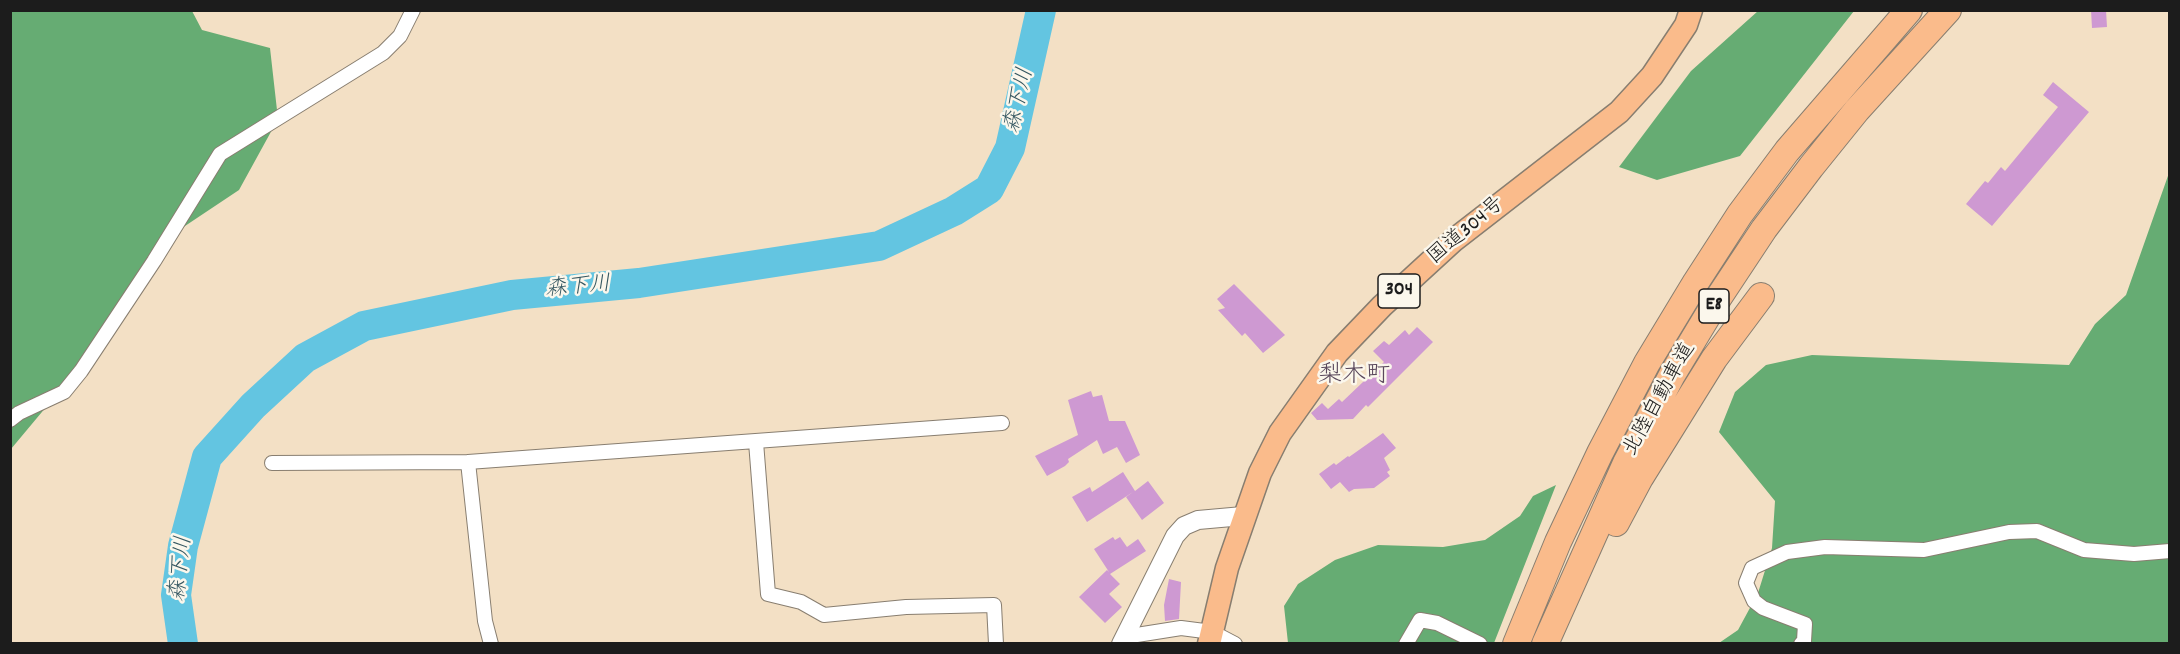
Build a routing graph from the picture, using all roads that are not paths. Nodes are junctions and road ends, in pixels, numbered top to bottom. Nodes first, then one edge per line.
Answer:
1 (413, 10) edge
2 (1691, 10) edge
3 (1887, 10) edge
4 (1909, 10) edge
5 (1948, 10) edge
6 (1787, 151) junction
7 (1761, 296) dead end
8 (10, 420) edge
9 (1002, 423) dead end
10 (756, 442) junction
11 (468, 462) junction
12 (272, 463) dead end
13 (1243, 516) junction
14 (2169, 551) edge
15 (1210, 638) edge
16 (1122, 640) edge
17 (491, 644) edge
18 (996, 644) edge
19 (1235, 644) edge
20 (1406, 644) edge
21 (1480, 644) edge
22 (1516, 644) edge
23 (1545, 644) edge
24 (1554, 644) edge
25 (1801, 644) edge

1 - 8 street
2 - 13 highway, 国道304号 / 304
3 - 6 highway
4 - 6 highway, 北陸自動車道 / E8
5 - 23 highway, 北陸自動車道 / E8
6 - 22 highway, 北陸自動車道 / E8
7 - 24 highway
9 - 10 street
10 - 11 street
10 - 18 street
11 - 12 street
11 - 17 street
13 - 15 highway, 国道304号 / 304
13 - 16 street
14 - 25 street
15 - 16 street
15 - 19 street
20 - 21 street

